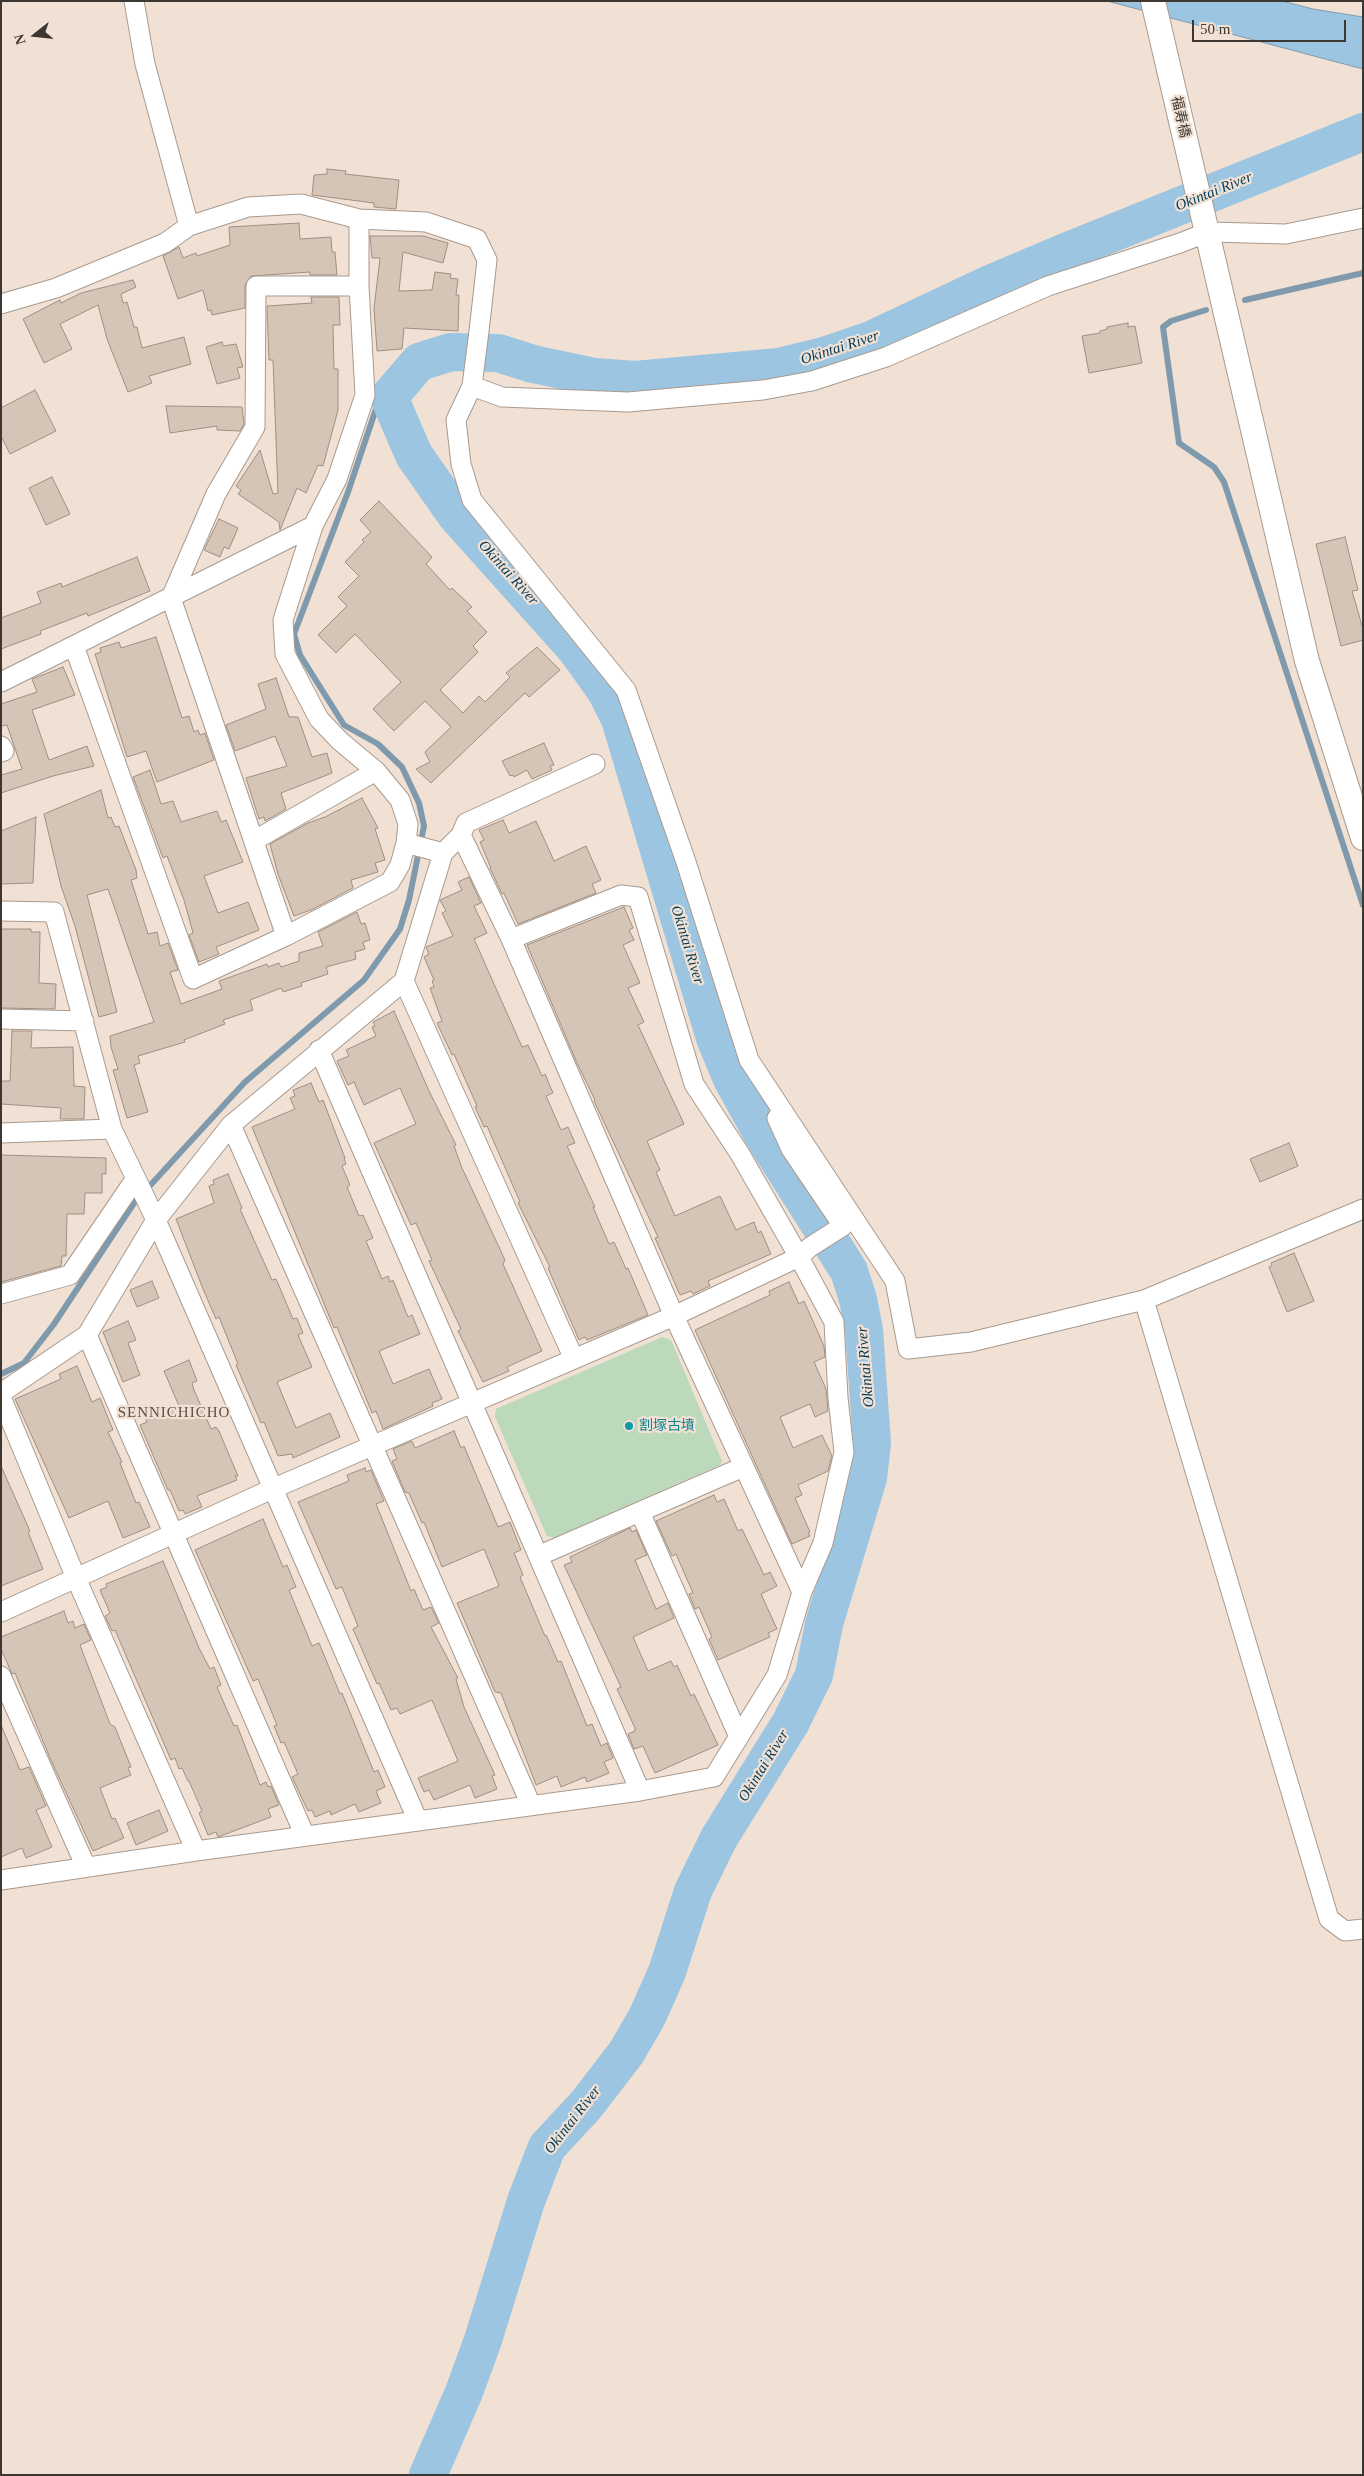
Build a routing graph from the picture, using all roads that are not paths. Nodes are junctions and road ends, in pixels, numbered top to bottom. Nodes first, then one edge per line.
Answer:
1 (134, 1) edge
2 (1153, 1) edge
3 (1363, 218) edge
4 (359, 219) junction
5 (189, 226) junction
6 (1208, 232) junction
7 (359, 286) junction
8 (1, 304) edge
9 (472, 386) junction
10 (313, 526) junction
11 (172, 598) junction
12 (74, 646) junction
13 (1, 682) edge
14 (1, 746) edge
15 (1, 752) edge
16 (595, 764) dead end
17 (376, 771) junction
18 (461, 835) junction
19 (1363, 838) edge
20 (255, 840) junction
21 (406, 843) junction
22 (443, 853) junction
23 (1, 911) edge
24 (286, 936) junction
25 (511, 939) junction
26 (404, 981) junction
27 (1, 1020) edge
28 (84, 1021) junction
29 (320, 1050) junction
30 (749, 1060) junction
31 (231, 1125) junction
32 (112, 1129) junction
33 (1, 1132) edge
34 (136, 1178) junction
35 (1363, 1209) edge
36 (156, 1220) junction
37 (804, 1252) junction
38 (1, 1294) edge
39 (1144, 1300) junction
40 (674, 1316) junction
41 (88, 1335) junction
42 (574, 1360) junction
43 (1, 1393) edge
44 (1, 1397) edge
45 (472, 1403) junction
46 (373, 1446) junction
47 (743, 1467) junction
48 (272, 1489) junction
49 (640, 1512) junction
50 (174, 1534) junction
51 (538, 1556) junction
52 (76, 1578) junction
53 (802, 1592) junction
54 (1, 1612) edge
55 (1, 1676) edge
56 (739, 1738) junction
57 (640, 1791) junction
58 (531, 1806) junction
59 (418, 1821) junction
60 (305, 1836) junction
61 (196, 1850) junction
62 (86, 1867) junction
63 (1, 1880) edge
64 (1363, 1929) edge

1 - 5 street
2 - 6 street, 福寿橋
3 - 6 street
4 - 5 street
4 - 7 street
4 - 9 street
5 - 8 street
6 - 9 street
6 - 19 street, 福寿橋
7 - 10 street
7 - 11 street
9 - 30 street
10 - 11 street
10 - 17 street
11 - 12 street
11 - 20 street
12 - 13 street
12 - 24 street
14 - 15 street
16 - 18 street
17 - 20 street
17 - 21 street
18 - 22 street
18 - 25 street
20 - 24 street
21 - 22 street
21 - 24 street
22 - 26 street
23 - 28 street
25 - 37 street
25 - 40 street
26 - 29 street
26 - 42 street
27 - 28 street
28 - 32 street
29 - 31 street
29 - 45 street
30 - 37 street
30 - 39 street
31 - 36 street
31 - 46 street
32 - 33 street
32 - 34 street
34 - 36 street
34 - 38 street
35 - 39 street
36 - 41 street
36 - 48 street
37 - 40 street
37 - 53 street
39 - 64 street
40 - 42 street
40 - 47 street
41 - 43 street
41 - 50 street
42 - 45 street
44 - 52 street
45 - 46 street
45 - 51 street
46 - 48 street
46 - 58 street
47 - 49 street
47 - 53 street
48 - 50 street
48 - 59 street
49 - 51 street
49 - 56 street
50 - 52 street
50 - 60 street
51 - 57 street
52 - 54 street
52 - 61 street
53 - 56 street
55 - 62 street
56 - 57 street
57 - 58 street
58 - 59 street
59 - 60 street
60 - 61 street
61 - 62 street
62 - 63 street

